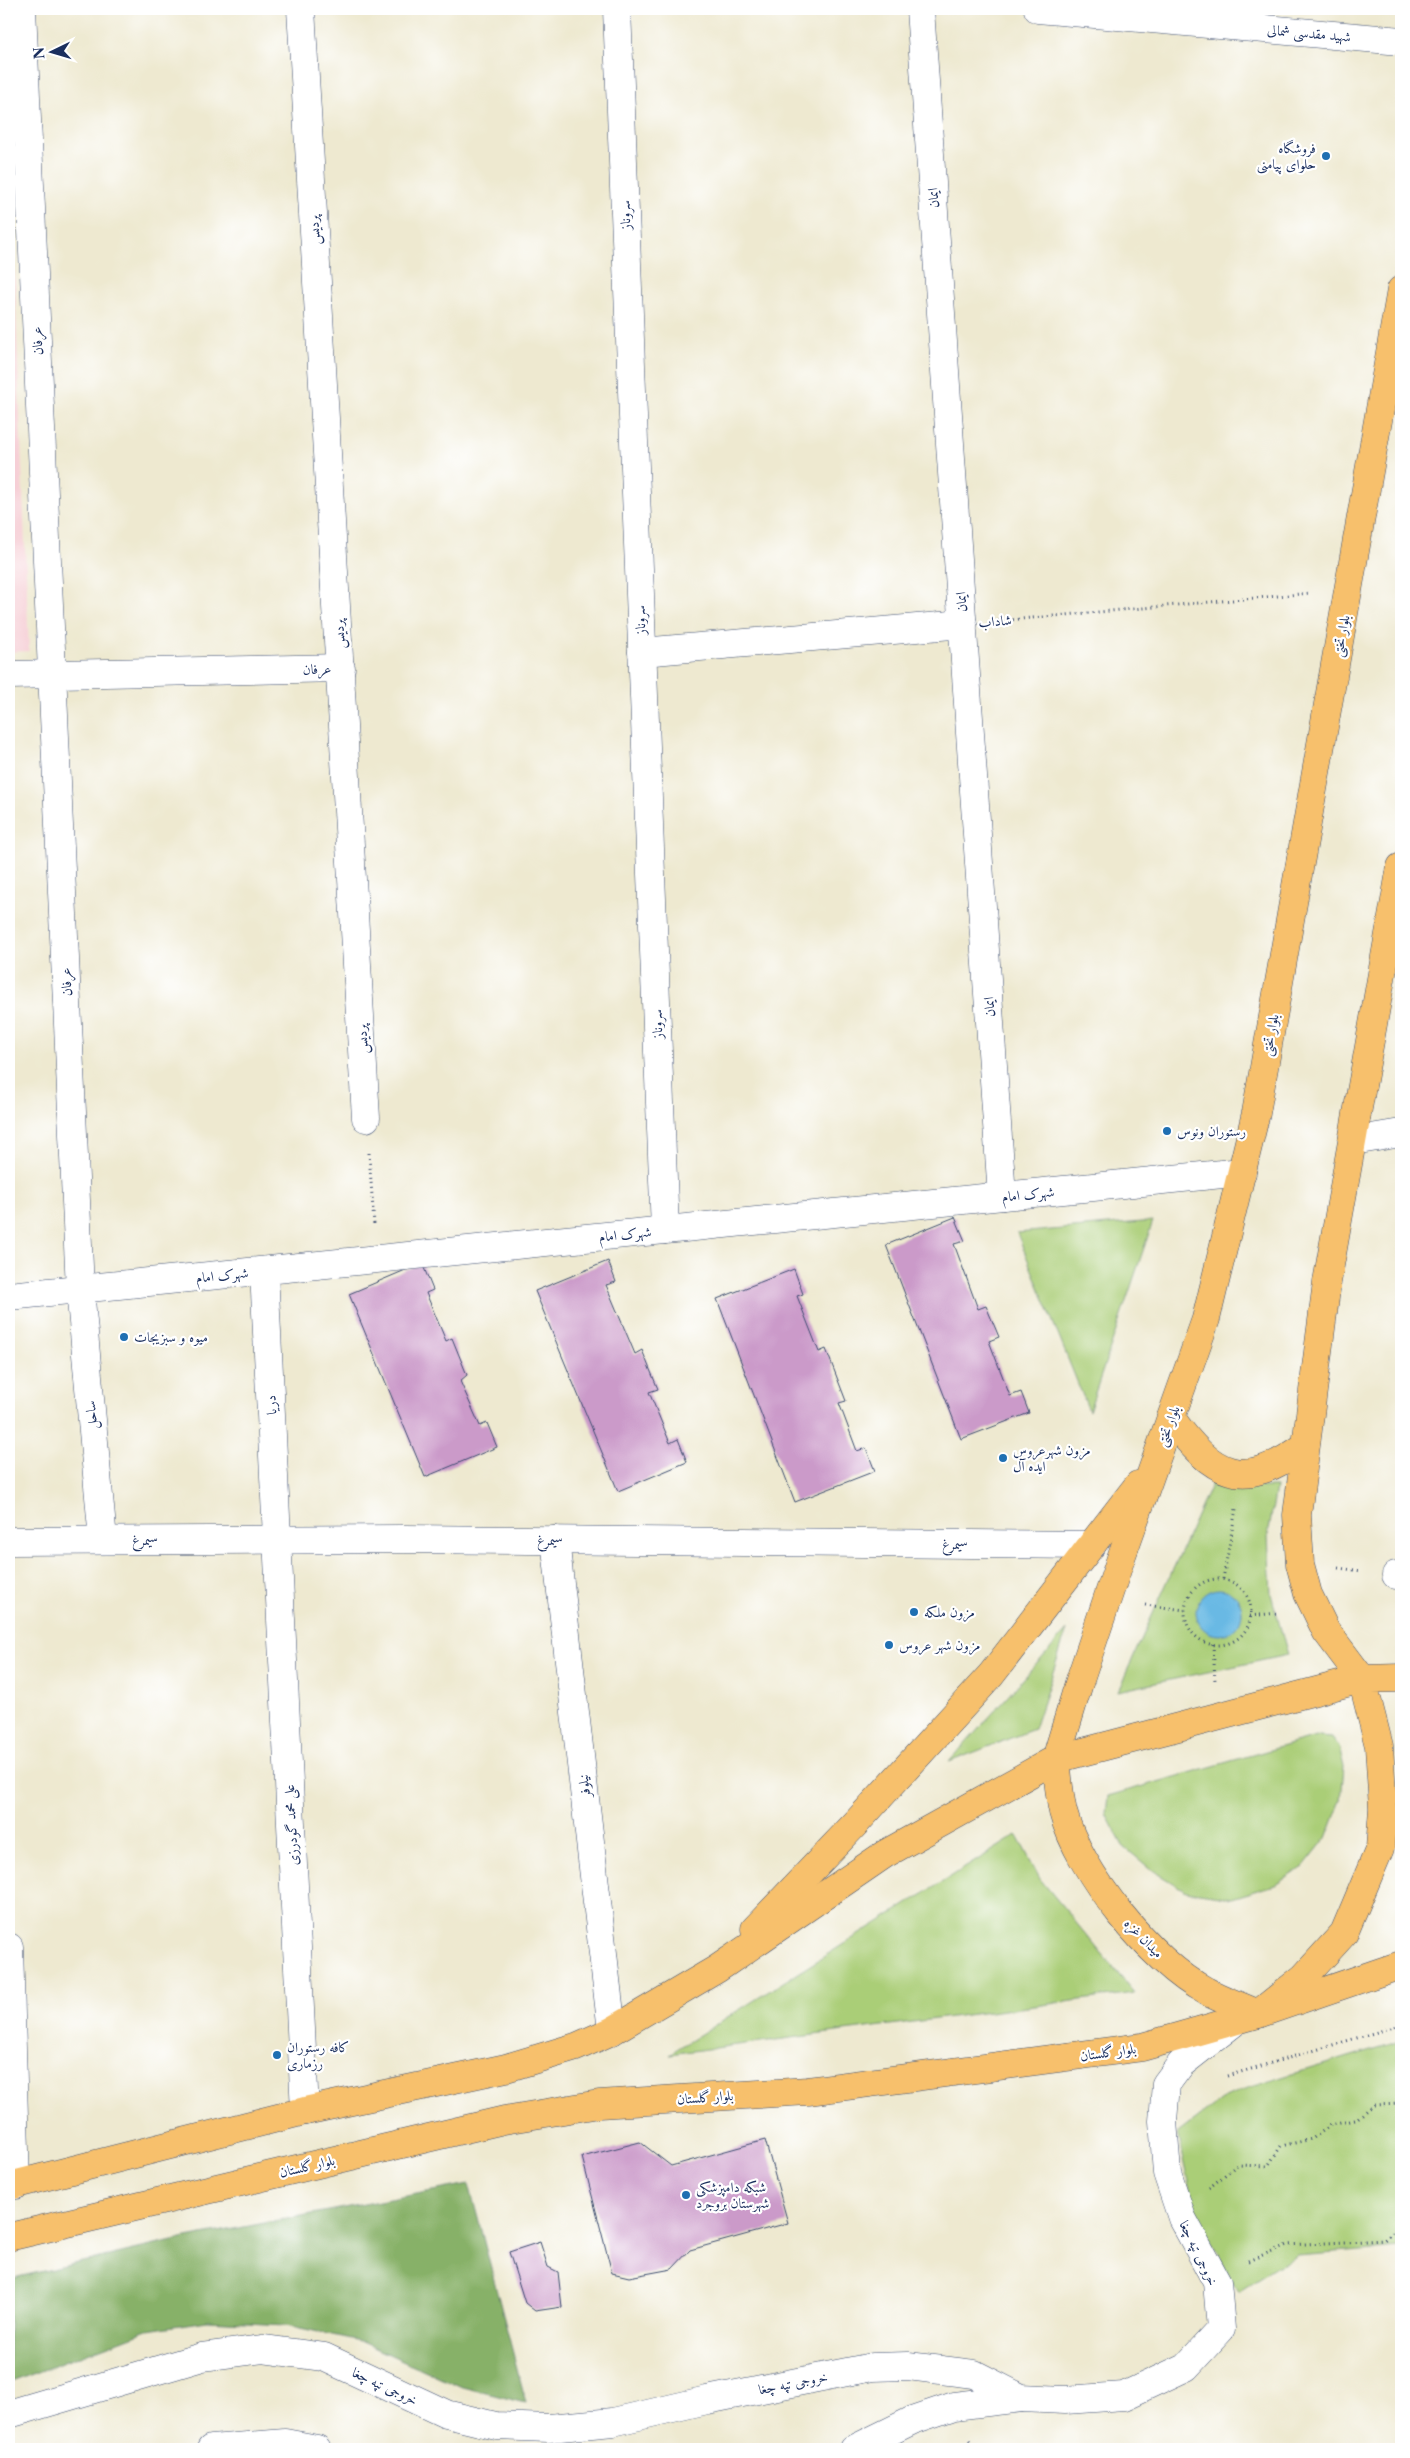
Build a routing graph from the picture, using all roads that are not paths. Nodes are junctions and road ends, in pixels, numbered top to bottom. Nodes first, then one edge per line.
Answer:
1 (22, 9) edge
2 (301, 9) edge
3 (617, 9) edge
4 (920, 9) edge
5 (1038, 9) edge
6 (1401, 41) edge
7 (1401, 290) edge
8 (963, 624) junction
9 (642, 652) junction
10 (341, 668) junction
11 (52, 674) junction
12 (9, 675) edge
13 (1401, 867) edge
14 (366, 1118) road end
15 (1401, 1133) edge
16 (1353, 1141) junction
17 (1242, 1172) junction
18 (1002, 1196) junction
19 (665, 1230) junction
20 (264, 1271) junction
21 (80, 1289) junction
22 (9, 1296) edge
23 (1171, 1418) junction
24 (1305, 1446) junction
25 (1155, 1464) junction
26 (277, 1539) junction
27 (103, 1540) junction
28 (555, 1540) junction
29 (9, 1541) edge
30 (1092, 1545) junction
31 (1401, 1678) edge
32 (1362, 1679) junction
33 (1056, 1759) junction
34 (9, 1947) edge
35 (1401, 1964) edge
36 (717, 1969) junction
37 (1248, 2017) junction
38 (612, 2031) junction
39 (305, 2111) junction
40 (12, 2185) edge
41 (9, 2237) edge
42 (1021, 2398) junction
43 (9, 2414) edge
44 (211, 2449) edge
45 (317, 2449) edge
46 (854, 2449) edge

1 - 11 street, عرفان
2 - 10 street, پردیس
3 - 9 street, سروناز
4 - 8 street, ایمان
5 - 6 street, شهید مقدسی شمالی
7 - 17 main road, بلوار تختی
8 - 9 street, شاداب
8 - 18 street, ایمان
9 - 19 street, سروناز
10 - 11 street, عرفان
10 - 14 street, پردیس
11 - 12 street, عرفان
11 - 21 street, عرفان
13 - 16 main road
15 - 16 street
16 - 24 main road
17 - 18 street, شهرک امام
17 - 23 main road, بلوار تختی
18 - 19 street, شهرک امام
19 - 20 street, شهرک امام
20 - 21 street, شهرک امام
20 - 26 street, دریا
21 - 22 street, شهرک امام
21 - 27 street, ساحل
23 - 24 main road
23 - 25 main road, بلوار تختی
24 - 32 main road
25 - 30 main road
25 - 33 main road, بلوار تختی
26 - 27 street, سیمرغ
26 - 28 street, سیمرغ
26 - 39 street, علی محمد گودرزی
27 - 29 street, سیمرغ
28 - 30 street, سیمرغ
28 - 38 street, نیلوفر
30 - 36 main road
31 - 32 main road
32 - 33 main road
32 - 37 main road
33 - 36 main road
33 - 37 main road, میدان غزه
34 - 40 street
35 - 37 main road, بلوار گلستان
36 - 38 main road
37 - 41 main road, بلوار گلستان
37 - 42 street, خروجی تپه چغا
38 - 39 main road
39 - 40 main road
42 - 43 street, خروجی تپه چغا
42 - 46 street
44 - 45 street

